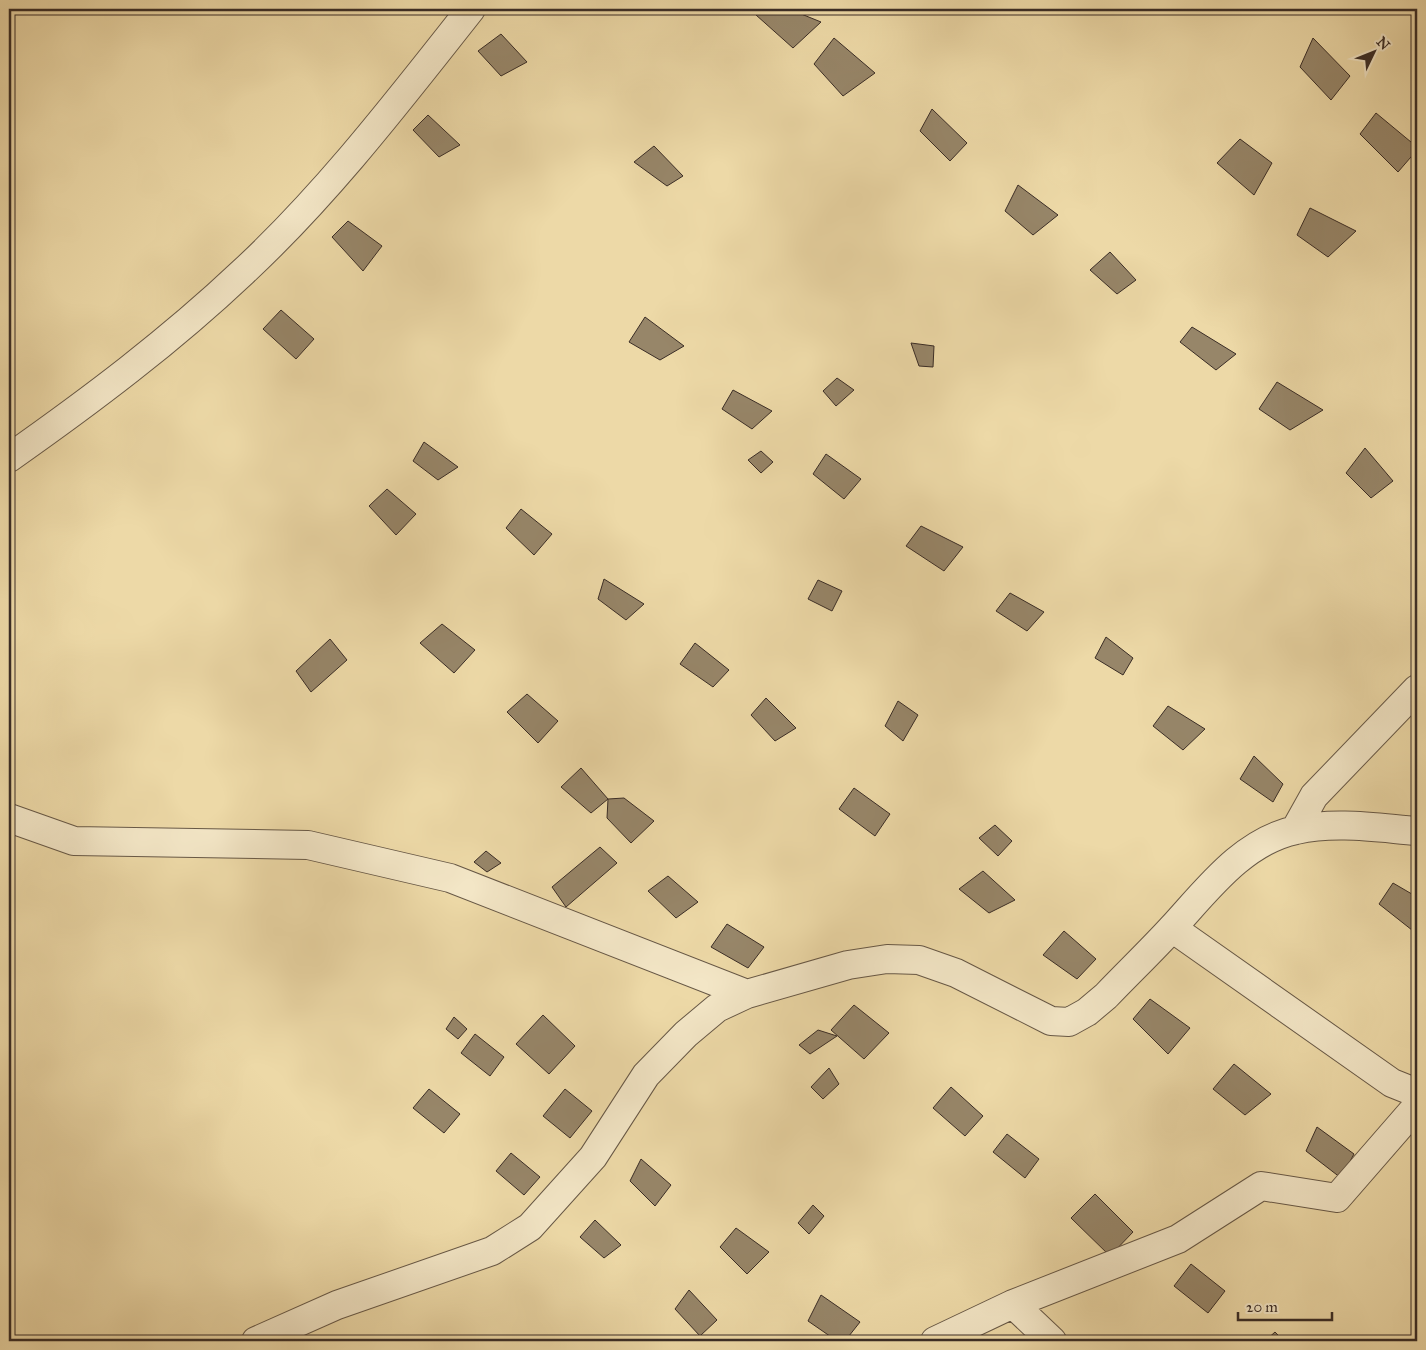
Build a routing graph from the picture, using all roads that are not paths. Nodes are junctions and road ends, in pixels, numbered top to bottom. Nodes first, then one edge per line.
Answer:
1 (471, 9) edge
2 (9, 458) edge
3 (1417, 689) edge
4 (9, 818) edge
5 (1295, 830) junction
6 (1417, 831) edge
7 (1172, 928) junction
8 (747, 994) junction
9 (1417, 1093) edge
10 (1417, 1106) edge
11 (1014, 1304) junction
12 (256, 1341) edge
13 (935, 1341) edge
14 (1052, 1341) edge

1 - 2 street
3 - 5 street
4 - 8 street
5 - 6 street
5 - 7 street
7 - 8 street
7 - 9 street
8 - 12 street
10 - 11 street
11 - 13 street
11 - 14 street

